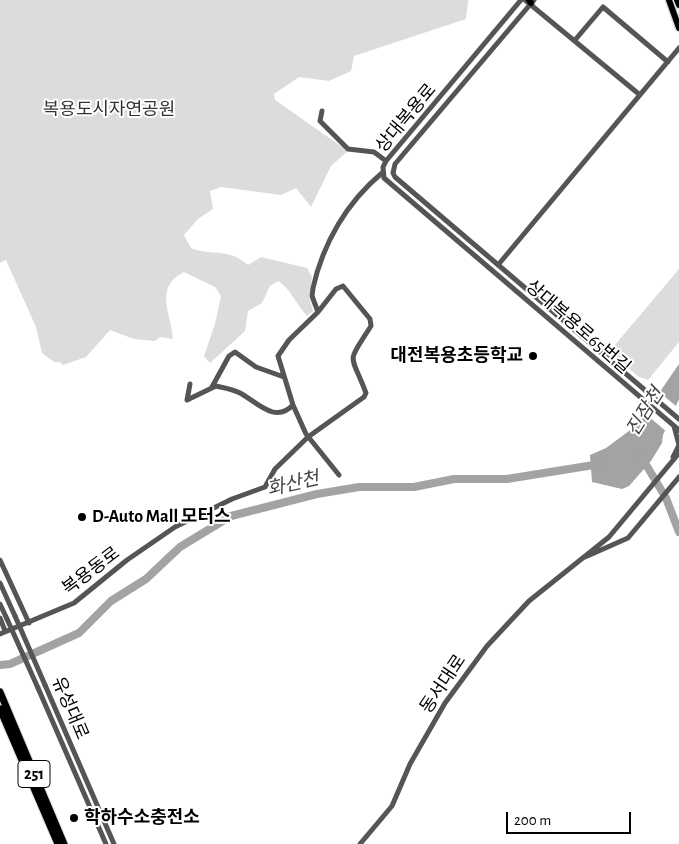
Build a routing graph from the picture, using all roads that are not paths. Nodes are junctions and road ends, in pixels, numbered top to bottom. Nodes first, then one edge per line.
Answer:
1 (521, 0) edge
2 (669, 0) edge
3 (677, 0) edge
4 (530, 1) edge
5 (679, 5) edge
6 (679, 28) edge
7 (575, 40) junction
8 (679, 48) edge
9 (668, 62) junction
10 (640, 95) junction
11 (322, 111) dead end
12 (386, 162) junction
13 (382, 173) junction
14 (489, 257) joint
15 (483, 263) joint
16 (498, 265) junction
17 (318, 312) junction
18 (284, 377) junction
19 (190, 384) dead end
20 (212, 387) junction
21 (293, 405) junction
22 (679, 419) edge
23 (674, 425) junction
24 (679, 430) edge
25 (308, 437) junction
26 (679, 453) edge
27 (670, 464) junction
28 (339, 475) dead end
29 (679, 477) edge
30 (0, 560) edge
31 (577, 560) junction
32 (0, 583) edge
33 (0, 604) edge
34 (0, 618) edge
35 (28, 623) junction
36 (3, 632) edge
37 (0, 692) edge
38 (2, 706) edge
39 (58, 844) edge
40 (64, 844) edge
41 (106, 844) edge
42 (114, 844) edge
43 (360, 844) edge

1 - 12 street, 상대복용로
2 - 6 main road
3 - 5 main road
4 - 7 street
4 - 14 street, 상대복용로
7 - 9 street
7 - 10 street
8 - 9 street
9 - 10 street
10 - 16 street
11 - 12 street
12 - 13 street, 상대복용로
13 - 15 street, 상대복용로
13 - 17 street
14 - 16 street, 상대복용로65번길
15 - 23 street, 상대복용로65번길
16 - 22 street, 상대복용로65번길
17 - 18 street
17 - 25 street, 복용동로
18 - 20 street
18 - 21 street
19 - 20 street
20 - 21 street
21 - 25 street
23 - 24 street, 상대복용로65번길
23 - 27 street
25 - 28 street
25 - 35 street, 복용동로
26 - 27 street, 동서대로
27 - 31 street, 동서대로
29 - 31 street, 동서대로
30 - 35 street
31 - 43 street, 동서대로
32 - 42 street, 유성대로, bridge
33 - 41 street, 유성대로, bridge
34 - 36 street
35 - 36 street, 복용동로
37 - 38 highway, 251
38 - 39 highway, 251
38 - 40 highway, 251

